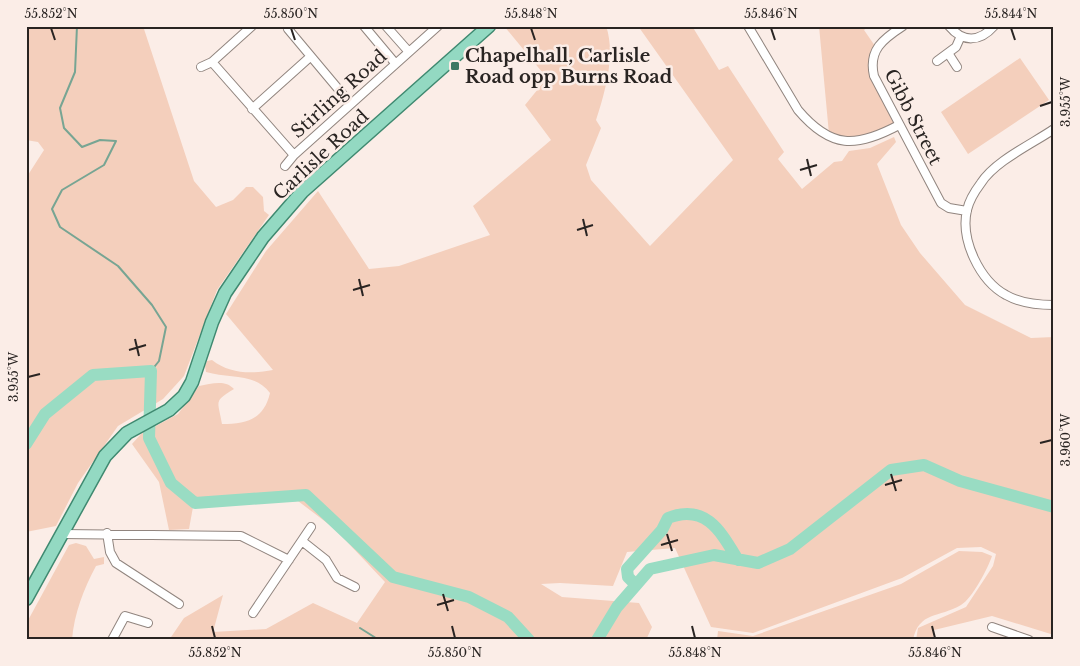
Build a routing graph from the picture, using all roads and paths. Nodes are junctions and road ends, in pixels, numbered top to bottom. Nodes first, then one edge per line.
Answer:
1 (252, 26) edge
2 (364, 26) edge
3 (386, 26) edge
4 (438, 26) edge
5 (489, 26) edge
6 (748, 26) edge
7 (902, 26) edge
8 (949, 26) edge
9 (994, 26) edge
10 (288, 30) dead end
11 (960, 38) junction
12 (408, 52) junction
13 (948, 53) junction
14 (310, 57) junction
15 (937, 61) dead end
16 (212, 62) junction
17 (396, 63) junction
18 (201, 66) dead end
19 (957, 67) dead end
20 (350, 103) junction
21 (252, 109) junction
22 (900, 125) junction
23 (1054, 129) edge
24 (294, 155) junction
25 (285, 166) dead end
26 (967, 211) junction
27 (1054, 305) edge
28 (311, 527) dead end
29 (107, 533) junction
30 (62, 534) junction
31 (302, 541) junction
32 (289, 560) junction
33 (355, 587) dead end
34 (26, 599) edge
35 (179, 604) dead end
36 (254, 613) dead end
37 (148, 623) dead end
38 (992, 627) dead end
39 (112, 640) edge
40 (1029, 640) edge

1 - 16 street
2 - 17 street
3 - 12 street
4 - 12 street, Stirling Road
5 - 30 main road, Carlisle Road
6 - 22 street
7 - 22 street, Gibb Street
8 - 11 street
9 - 11 street
10 - 14 street
11 - 13 street
12 - 17 street, Stirling Road
13 - 15 street
13 - 19 street
14 - 20 street
14 - 21 street
16 - 18 street
16 - 21 street
17 - 20 street, Stirling Road
20 - 24 street, Stirling Road
21 - 24 street
22 - 26 street, Gibb Street
23 - 26 street
24 - 25 street, Stirling Road
26 - 27 street
28 - 31 street
29 - 30 street
29 - 32 street
29 - 35 street
30 - 34 main road, Carlisle Road
31 - 32 street
31 - 33 street
32 - 36 street
37 - 39 street
38 - 40 street

